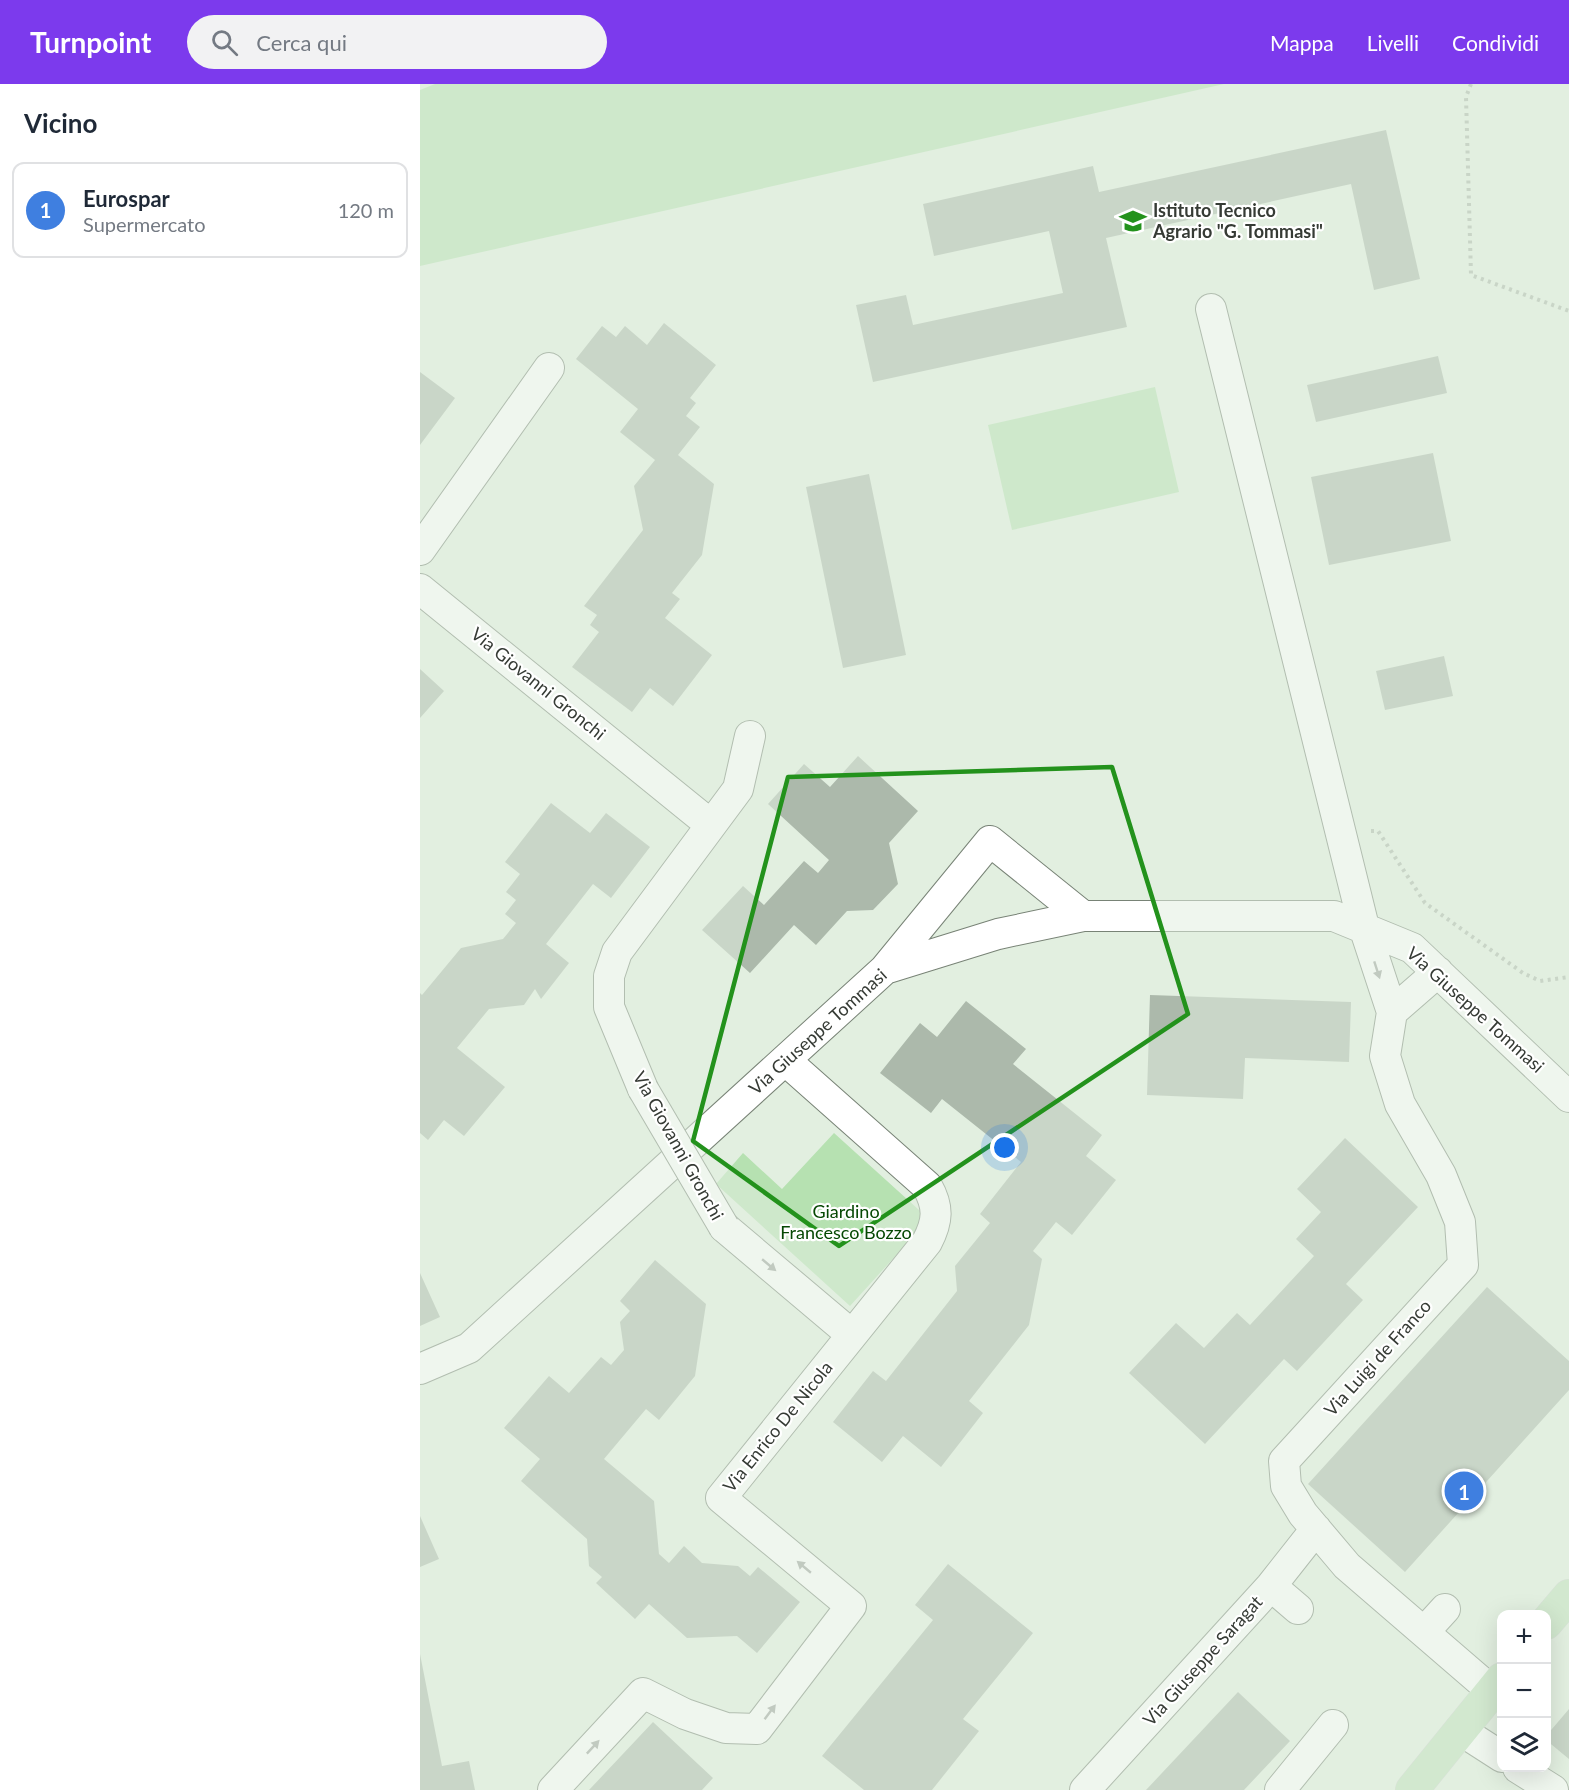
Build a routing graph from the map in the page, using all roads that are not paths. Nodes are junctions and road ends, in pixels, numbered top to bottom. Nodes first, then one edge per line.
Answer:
1 (1211, 309) dead end
2 (549, 368) dead end
3 (420, 550) edge
4 (420, 589) edge
5 (750, 736) dead end
6 (711, 825) junction
7 (1083, 916) junction
8 (1364, 927) junction
9 (885, 969) junction
10 (1438, 972) junction
11 (1392, 1012) junction
12 (785, 1060) junction
13 (1569, 1097) edge
14 (852, 1335) junction
15 (420, 1369) edge
16 (1316, 1529) junction
17 (1271, 1586) junction
18 (1569, 1596) edge
19 (1298, 1609) dead end
20 (1445, 1609) dead end
21 (1551, 1617) edge
22 (1424, 1632) junction
23 (1497, 1685) edge
24 (1333, 1725) dead end
25 (1460, 1730) junction
26 (1497, 1754) edge
27 (1526, 1772) edge
28 (554, 1790) edge
29 (1085, 1790) edge
30 (1280, 1790) edge
31 (1412, 1790) edge
32 (1553, 1790) edge

1 - 8 street
2 - 3 street
4 - 6 street, Via Giovanni Gronchi
5 - 6 street, Via Giovanni Gronchi
6 -> 14 street, Via Giovanni Gronchi, bridge
7 - 8 street, Via Giuseppe Tommasi
7 - 9 street, Via Giuseppe Tommasi
7 - 9 street
8 - 10 street, Via Giuseppe Tommasi
8 -> 11 street
9 - 12 street, Via Giuseppe Tommasi
10 - 11 street
10 - 13 street, Via Giuseppe Tommasi
11 - 16 street, Via Luigi de Franco
12 - 14 street, Via Enrico De Nicola
12 - 15 street, Via Giuseppe Tommasi
28 -> 14 street, Via Enrico De Nicola
16 - 17 street, Via Giuseppe Saragat
16 - 22 street, Via Luigi de Franco
17 - 19 street
17 - 29 street, Via Giuseppe Saragat
18 - 21 main road
20 - 22 street
22 - 23 street, Via Luigi de Franco
23 - 25 main road
24 - 30 street
25 - 26 street
25 - 31 main road
27 - 32 street

